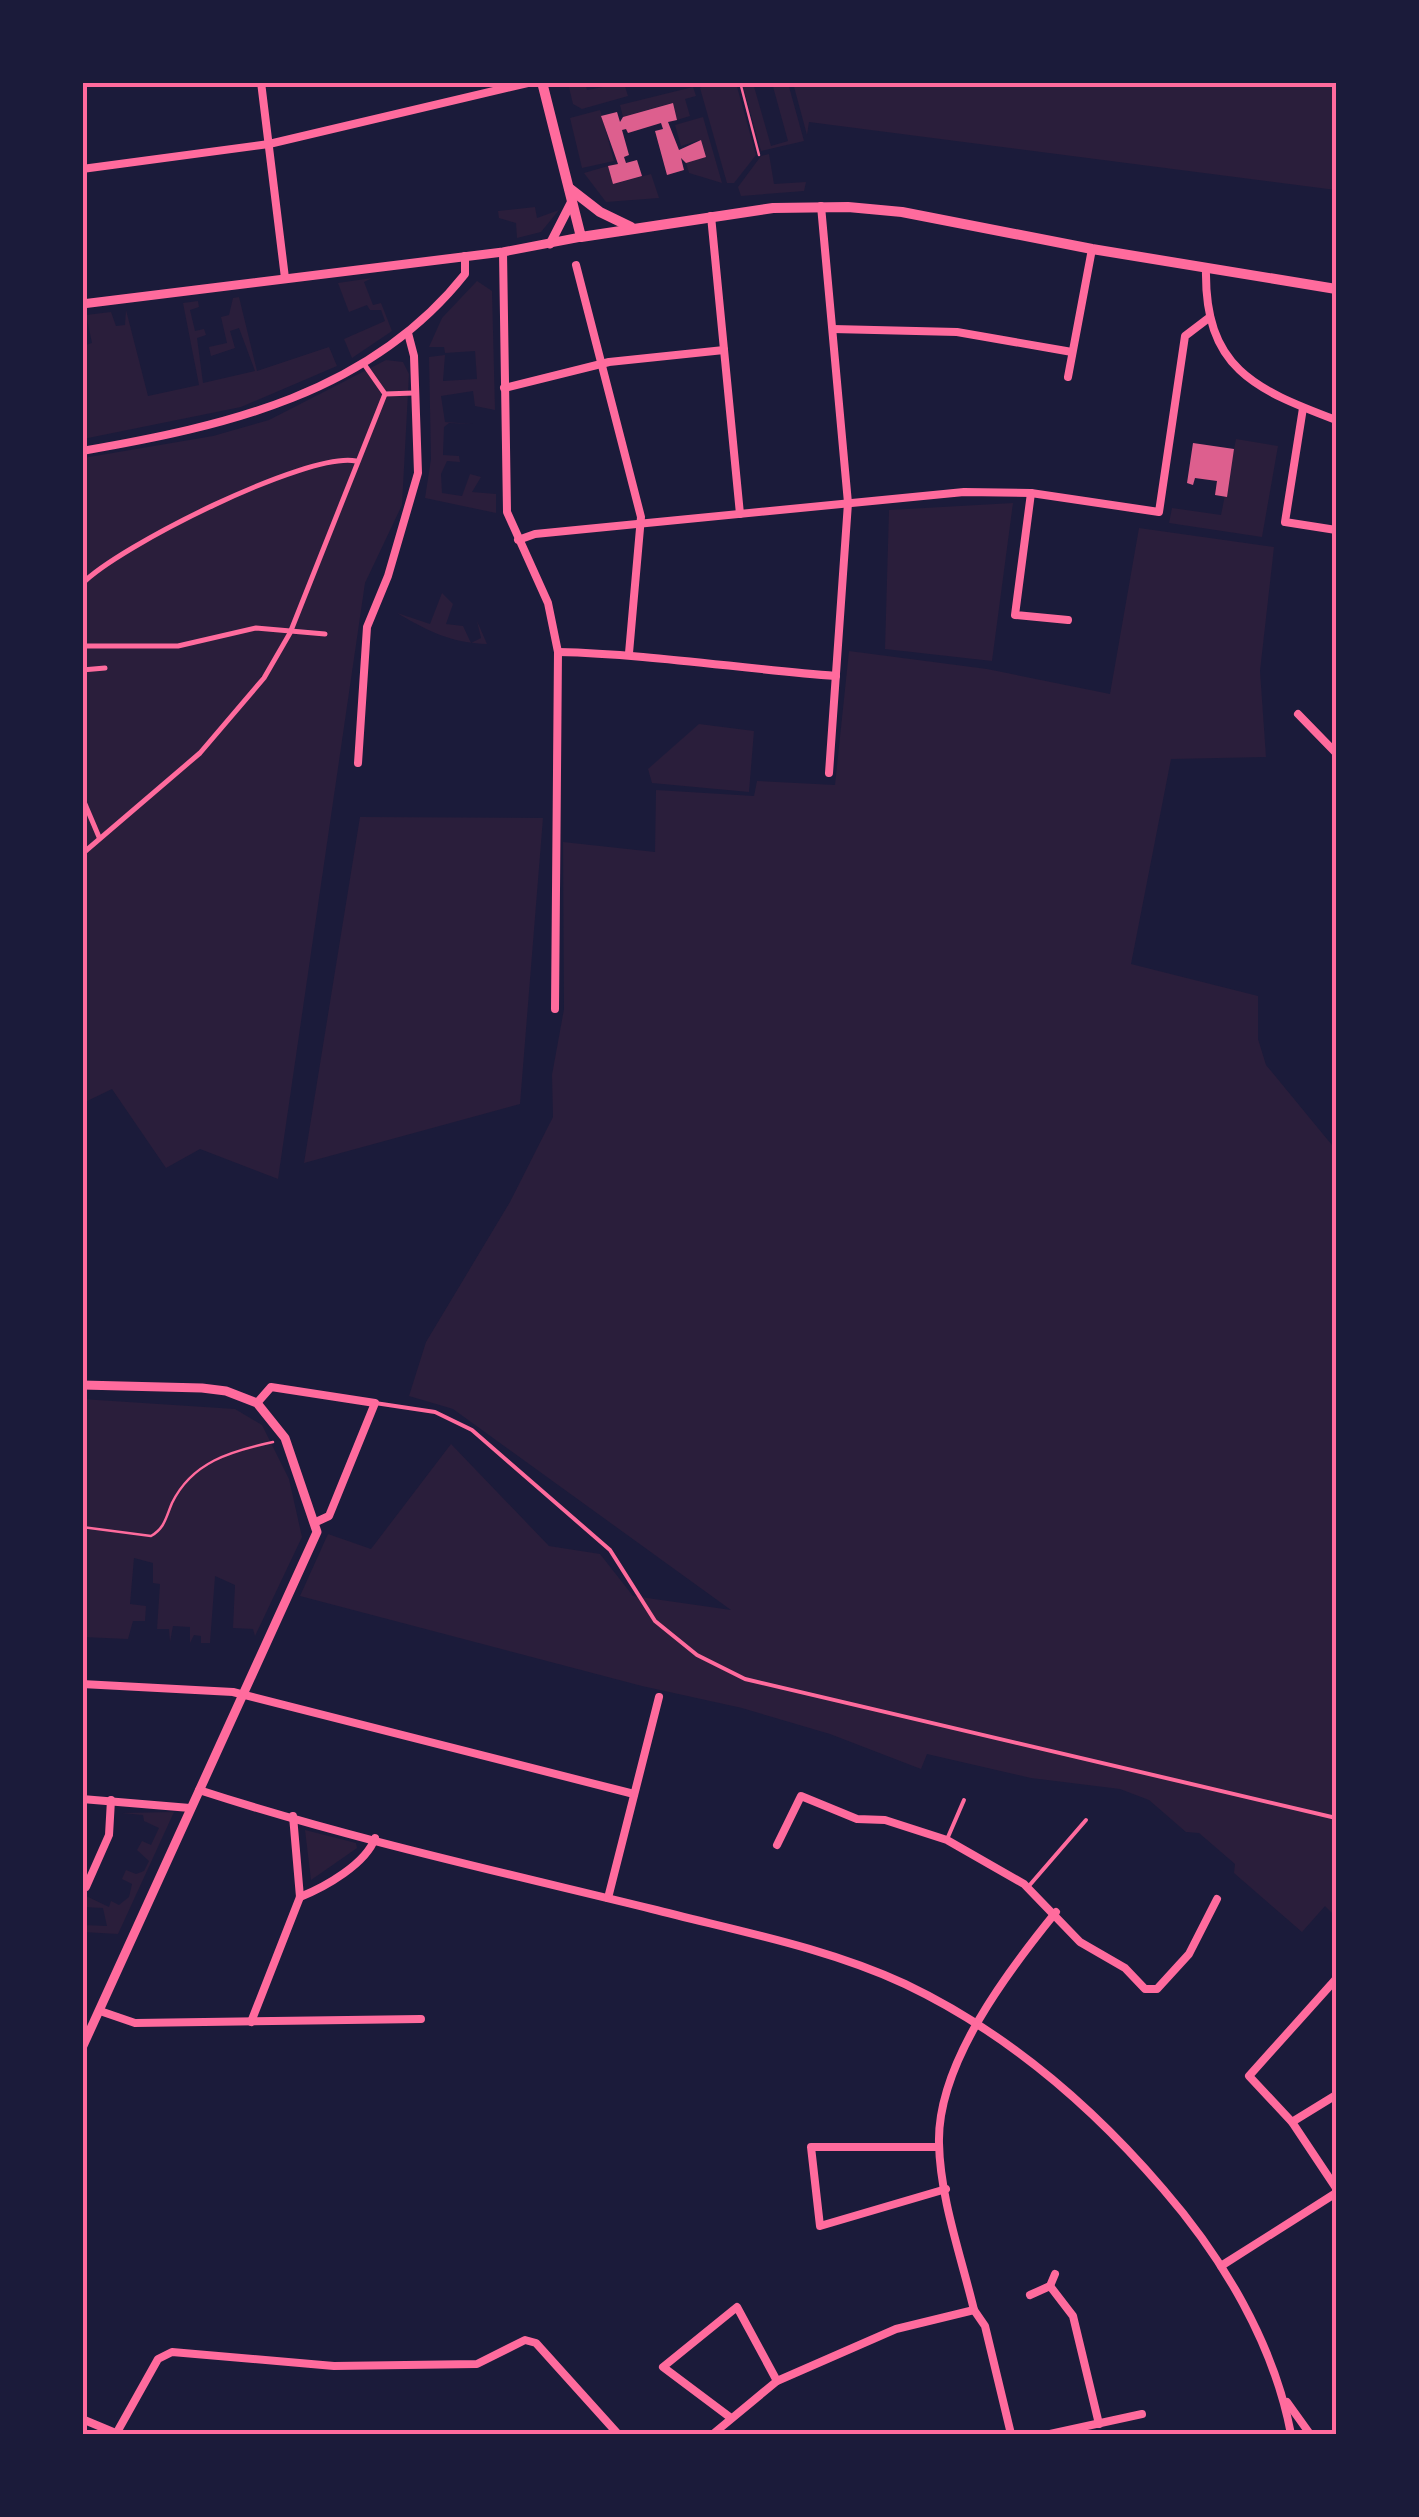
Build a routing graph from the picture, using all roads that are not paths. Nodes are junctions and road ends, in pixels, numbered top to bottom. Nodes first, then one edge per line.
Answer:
1 (260, 82) edge
2 (532, 82) edge
3 (542, 82) edge
4 (269, 144) junction
5 (82, 169) edge
6 (568, 188) junction
7 (572, 201) junction
8 (821, 206) junction
9 (712, 216) junction
10 (633, 228) junction
11 (581, 237) junction
12 (550, 244) junction
13 (1092, 250) junction
14 (503, 252) junction
15 (465, 256) junction
16 (576, 265) dead end
17 (1206, 268) junction
18 (286, 278) junction
19 (1336, 289) edge
20 (82, 304) edge
21 (1210, 316) junction
22 (834, 329) junction
23 (408, 333) junction
24 (724, 350) junction
25 (1072, 352) junction
26 (364, 364) junction
27 (600, 364) junction
28 (1068, 377) dead end
29 (504, 388) junction
30 (416, 392) junction
31 (385, 394) junction
32 (1303, 408) junction
33 (1336, 420) edge
34 (82, 451) edge
35 (356, 462) junction
36 (1031, 493) junction
37 (848, 504) junction
38 (740, 514) junction
39 (640, 524) junction
40 (1336, 530) edge
41 (518, 540) junction
42 (82, 584) edge
43 (1068, 620) dead end
44 (290, 633) junction
45 (325, 634) dead end
46 (82, 646) edge
47 (558, 652) junction
48 (628, 654) junction
49 (104, 668) dead end
50 (82, 670) edge
51 (836, 676) junction
52 (1298, 714) dead end
53 (1336, 752) edge
54 (358, 763) dead end
55 (829, 772) dead end
56 (82, 797) edge
57 (99, 837) junction
58 (82, 854) edge
59 (554, 1009) dead end
60 (82, 1384) edge
61 (257, 1403) junction
62 (375, 1403) junction
63 (316, 1522) junction
64 (82, 1684) edge
65 (243, 1694) junction
66 (659, 1698) dead end
67 (199, 1790) junction
68 (634, 1794) junction
69 (82, 1799) edge
70 (111, 1800) junction
71 (964, 1800) dead end
72 (190, 1808) junction
73 (293, 1816) junction
74 (1336, 1818) edge
75 (1086, 1820) dead end
76 (375, 1838) junction
77 (947, 1840) junction
78 (777, 1845) dead end
79 (84, 1860) edge
80 (96, 1866) junction
81 (86, 1887) dead end
82 (1028, 1888) junction
83 (300, 1897) junction
84 (608, 1898) junction
85 (1217, 1899) dead end
86 (1056, 1912) junction
87 (1336, 1979) edge
88 (100, 2011) junction
89 (421, 2019) dead end
90 (251, 2022) junction
91 (980, 2025) junction
92 (82, 2048) edge
93 (1336, 2095) edge
94 (1292, 2122) junction
95 (939, 2147) junction
96 (946, 2189) junction
97 (1336, 2191) edge
98 (1221, 2266) junction
99 (1055, 2274) dead end
100 (1050, 2286) junction
101 (1030, 2295) dead end
102 (974, 2310) junction
103 (776, 2381) junction
104 (1284, 2398) junction
105 (1142, 2414) dead end
106 (82, 2418) edge
107 (731, 2418) junction
108 (1099, 2424) junction
109 (117, 2434) edge
110 (618, 2434) edge
111 (713, 2434) edge
112 (1011, 2434) edge
113 (1050, 2434) edge
114 (1291, 2434) edge
115 (1310, 2434) edge

1 - 4 street
2 - 4 street
3 - 6 main road
4 - 5 street
4 - 18 street
6 - 7 main road
6 - 10 main road
7 - 11 main road
7 - 12 street
8 - 9 main road
8 - 13 main road
8 - 22 street
9 - 10 main road
9 - 24 street
10 - 11 main road
11 - 12 street
12 - 14 street
13 - 17 main road
13 - 25 street
14 - 15 street
14 - 29 street
15 - 18 street
15 - 23 street
16 - 27 street
17 - 19 main road
17 - 21 street
18 - 20 street
21 - 32 street
21 - 36 street
22 - 25 street
22 - 37 street
23 - 26 street
23 - 30 street
24 - 27 street
24 - 38 street
25 - 28 street
26 - 31 street
26 - 34 street
27 - 29 street
27 - 39 street
29 - 41 street
30 - 31 street
30 - 54 street
31 - 35 street
32 - 33 street
32 - 40 street
35 - 42 street
35 - 44 street
36 - 37 street
36 - 43 street
37 - 38 street
37 - 51 street
38 - 39 street
39 - 41 street
39 - 48 street
41 - 47 street
44 - 45 street
44 - 46 street
44 - 57 street
47 - 48 street
47 - 59 street
48 - 51 street
49 - 50 street
51 - 55 street
52 - 53 street
56 - 57 street
57 - 58 street
60 - 61 street
61 - 62 street
61 - 63 street
62 - 63 street
62 - 74 lane
63 - 65 street
64 - 65 street
65 - 67 street
65 - 68 street
66 - 68 street
67 - 72 street
67 - 73 street
68 - 84 street
69 - 70 street
70 - 72 street
70 - 80 street
71 - 77 lane
72 - 88 street
73 - 76 street
73 - 83 street
75 - 82 lane
76 - 83 street
76 - 84 street
77 - 78 street
77 - 82 street
79 - 80 street
80 - 81 street
82 - 86 street
83 - 90 street
84 - 91 street
85 - 86 street
86 - 91 street
87 - 94 street
88 - 90 street
88 - 92 street
89 - 90 street
91 - 95 street
91 - 98 street
93 - 94 street
94 - 97 street
95 - 96 street
95 - 96 street
96 - 102 street
97 - 98 street
98 - 104 street
99 - 100 street
100 - 101 street
100 - 108 street
102 - 103 street
102 - 112 street
103 - 107 street
103 - 107 street
104 - 114 street
104 - 115 street
105 - 108 street
106 - 109 street
107 - 111 street
108 - 113 street
109 - 110 street

